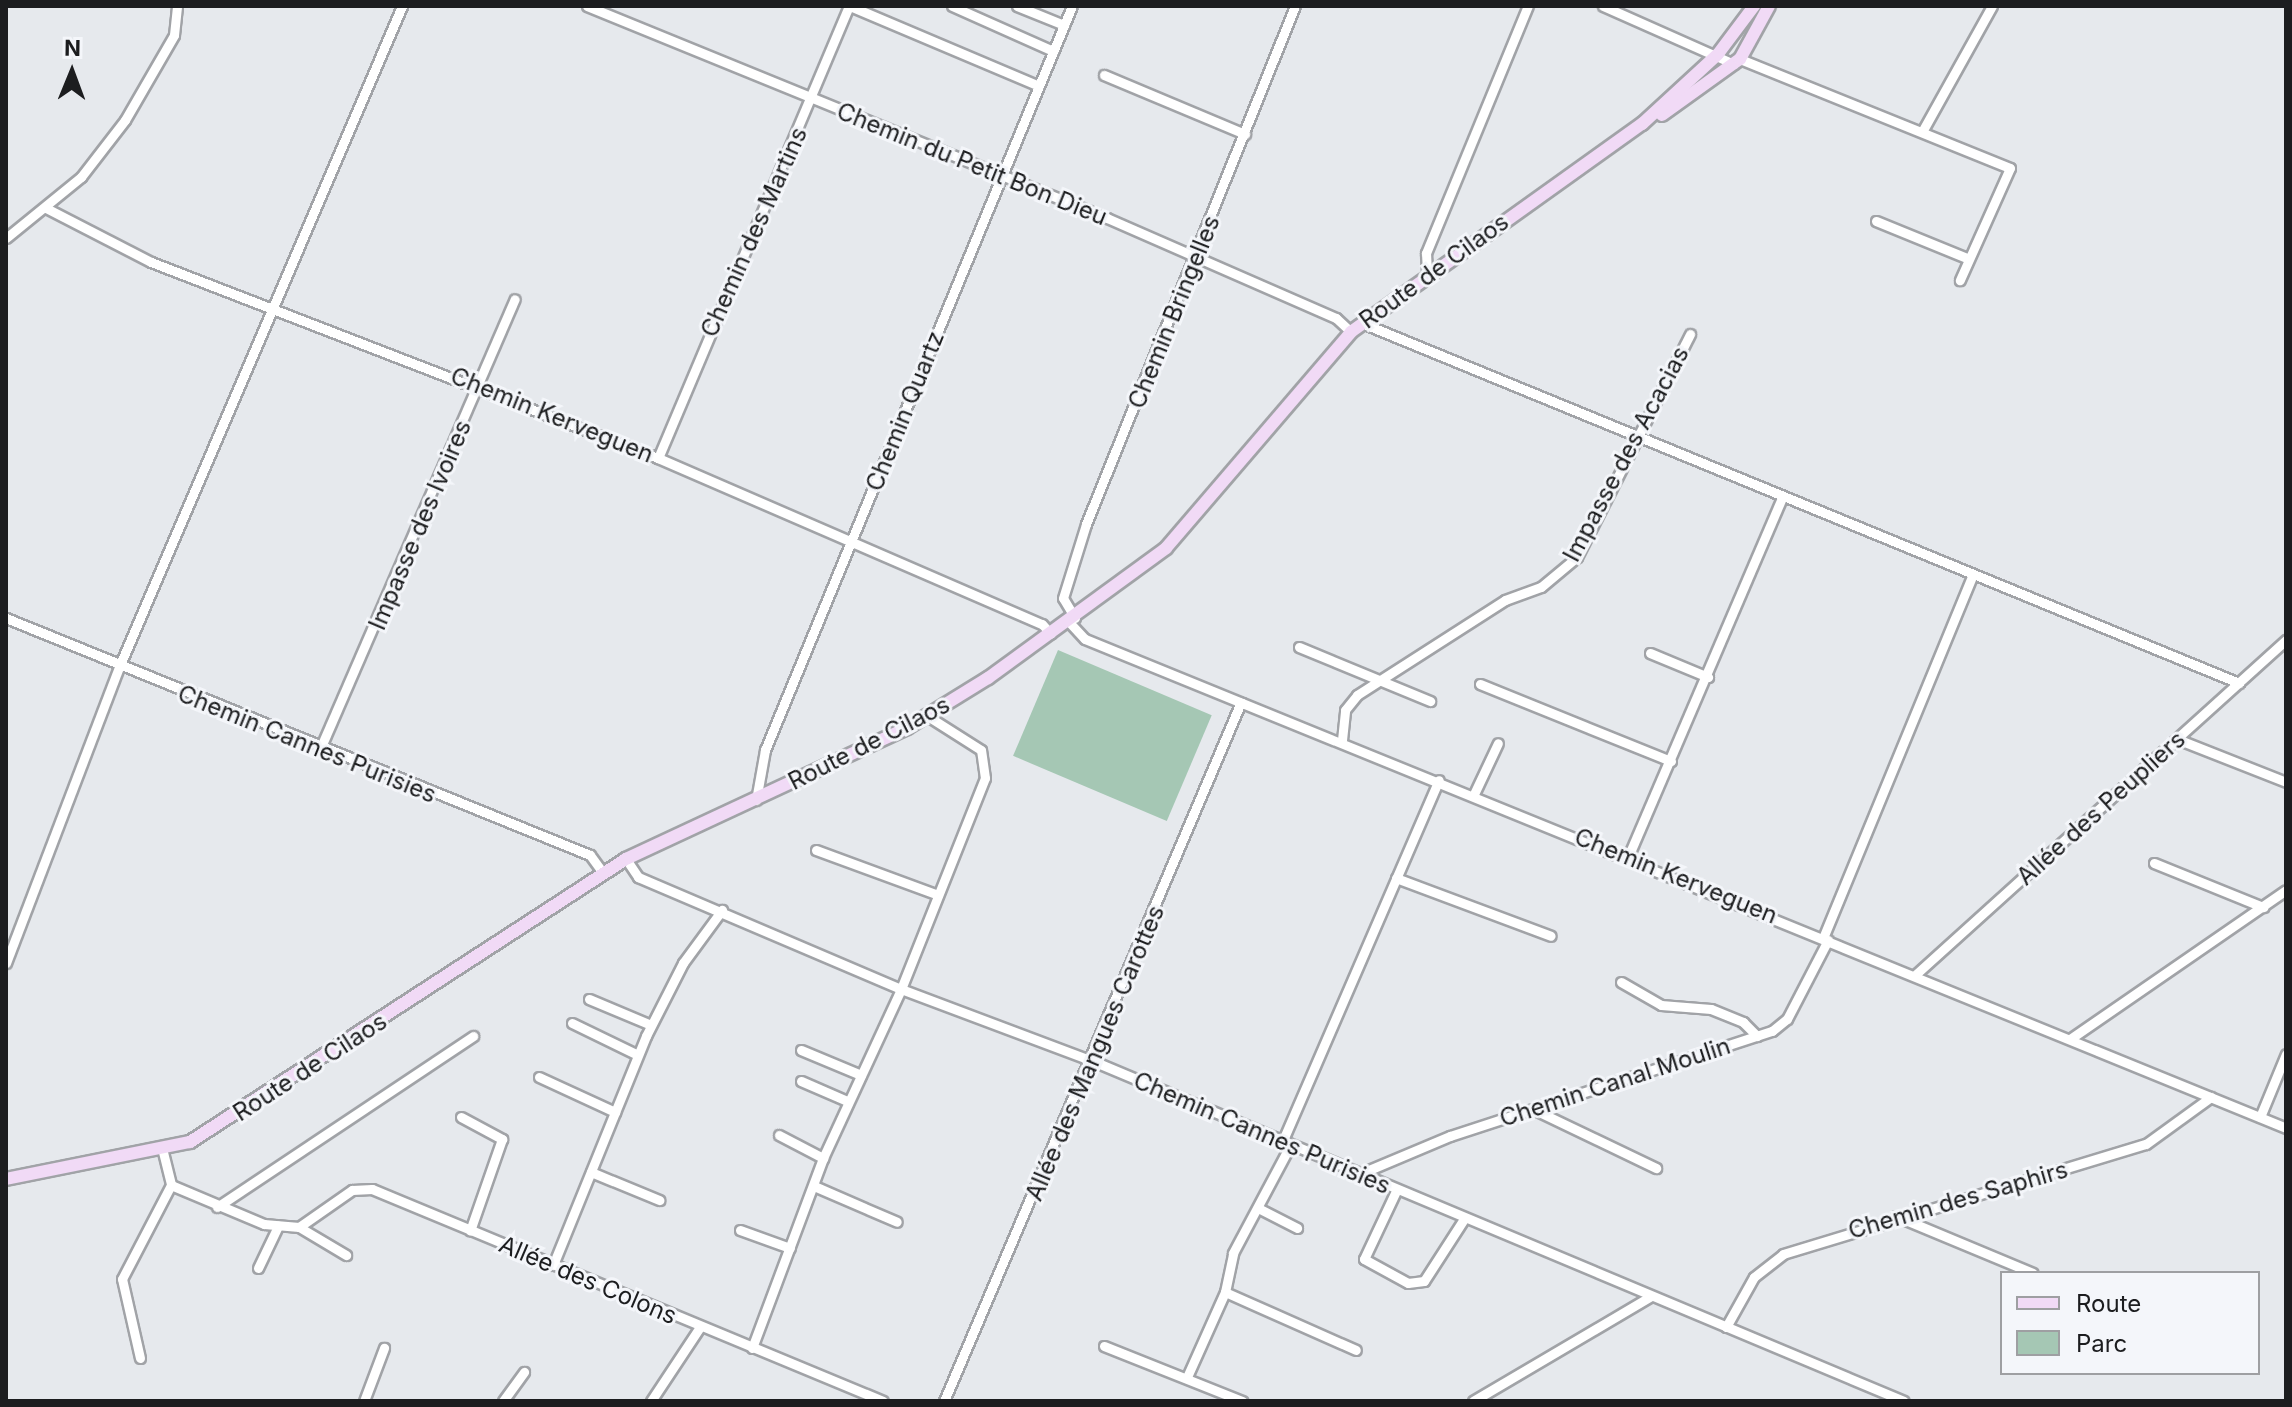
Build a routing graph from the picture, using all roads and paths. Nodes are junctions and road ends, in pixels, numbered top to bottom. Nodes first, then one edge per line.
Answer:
1 (177, 6) edge
2 (402, 6) edge
3 (587, 6) edge
4 (850, 6) edge
5 (952, 6) edge
6 (1017, 6) edge
7 (1072, 6) edge
8 (1295, 6) edge
9 (1528, 6) edge
10 (1603, 6) edge
11 (1754, 6) edge
12 (1769, 6) edge
13 (1992, 6) edge
14 (1064, 25) junction
15 (1053, 51) junction
16 (1718, 54) junction
17 (1737, 61) junction
18 (1104, 75) dead end
19 (1039, 86) junction
20 (814, 99) junction
21 (1923, 130) junction
22 (1245, 134) junction
23 (1625, 137) junction
24 (1001, 175) junction
25 (46, 208) junction
26 (1876, 221) dead end
27 (6, 238) edge
28 (1196, 259) junction
29 (1969, 259) junction
30 (1427, 272) junction
31 (1960, 280) dead end
32 (515, 299) dead end
33 (269, 309) junction
34 (1356, 328) junction
35 (1690, 334) dead end
36 (478, 383) junction
37 (1639, 438) junction
38 (658, 458) junction
39 (1782, 498) junction
40 (852, 542) junction
41 (1972, 576) junction
42 (6, 618) edge
43 (1072, 620) junction
44 (1051, 634) junction
45 (2286, 640) edge
46 (1299, 647) dead end
47 (1650, 653) dead end
48 (119, 667) junction
49 (1708, 677) junction
50 (1381, 680) junction
51 (2239, 683) junction
52 (1480, 684) dead end
53 (1430, 701) dead end
54 (1241, 702) junction
55 (929, 717) junction
56 (2177, 739) junction
57 (1342, 740) junction
58 (1498, 743) dead end
59 (320, 749) junction
60 (1671, 761) junction
61 (1439, 780) junction
62 (2286, 782) edge
63 (1474, 794) junction
64 (756, 800) junction
65 (816, 850) dead end
66 (1628, 857) junction
67 (626, 859) junction
68 (2154, 863) dead end
69 (603, 873) junction
70 (1396, 878) junction
71 (2286, 890) edge
72 (938, 895) junction
73 (2263, 907) junction
74 (722, 910) junction
75 (1551, 936) dead end
76 (1826, 939) junction
77 (6, 963) edge
78 (1915, 975) junction
79 (1621, 982) dead end
80 (901, 989) junction
81 (589, 999) dead end
82 (572, 1023) dead end
83 (651, 1025) junction
84 (473, 1036) dead end
85 (1757, 1036) junction
86 (2070, 1039) junction
87 (801, 1050) dead end
88 (2286, 1054) edge
89 (638, 1055) junction
90 (1093, 1061) junction
91 (861, 1075) junction
92 (539, 1077) dead end
93 (801, 1081) dead end
94 (2211, 1097) junction
95 (847, 1101) junction
96 (615, 1112) junction
97 (1539, 1112) junction
98 (461, 1117) dead end
99 (2260, 1117) junction
100 (2286, 1128) edge
101 (779, 1135) dead end
102 (1287, 1142) junction
103 (163, 1152) junction
104 (823, 1158) junction
105 (1656, 1168) dead end
106 (591, 1172) junction
107 (1357, 1175) junction
108 (6, 1179) edge
109 (171, 1185) junction
110 (814, 1186) junction
111 (1396, 1191) junction
112 (659, 1200) dead end
113 (217, 1207) junction
114 (1258, 1208) junction
115 (1896, 1216) junction
116 (1464, 1219) junction
117 (897, 1222) dead end
118 (278, 1226) junction
119 (299, 1227) junction
120 (1297, 1228) dead end
121 (740, 1230) dead end
122 (470, 1231) junction
123 (790, 1248) junction
124 (346, 1255) dead end
125 (553, 1265) junction
126 (258, 1268) dead end
127 (2028, 1271) edge
128 (1225, 1292) junction
129 (1651, 1296) junction
130 (700, 1327) junction
131 (1726, 1327) junction
132 (1104, 1346) dead end
133 (384, 1348) dead end
134 (752, 1348) junction
135 (1356, 1350) dead end
136 (140, 1358) dead end
137 (524, 1372) dead end
138 (1187, 1377) junction
139 (1877, 1396) edge
140 (364, 1401) edge
141 (503, 1401) edge
142 (651, 1401) edge
143 (883, 1401) edge
144 (944, 1401) edge
145 (1242, 1401) edge
146 (1473, 1401) edge
147 (1904, 1401) edge

1 - 25 street
2 - 33 street
3 - 20 street, Chemin du Petit Bon Dieu
4 - 19 street
4 - 20 street, Chemin des Martins
5 - 15 street
6 - 14 street
7 - 14 street, Chemin Quartz
8 - 22 street, Chemin Bringelles
9 - 30 street
10 - 16 street
11 - 16 main road, Route de Cilaos
12 - 17 main road, Route de Cilaos
13 - 21 street
14 - 15 street, Chemin Quartz
15 - 19 street, Chemin Quartz
16 - 17 street
16 - 23 main road, Route de Cilaos
17 - 21 street
17 - 23 main road, Route de Cilaos
18 - 22 street
19 - 24 street, Chemin Quartz
20 - 24 street, Chemin du Petit Bon Dieu
20 - 38 street, Chemin des Martins
21 - 29 street
22 - 28 street, Chemin Bringelles
23 - 30 main road, Route de Cilaos
24 - 28 street, Chemin du Petit Bon Dieu
24 - 40 street, Chemin Quartz
25 - 27 street
25 - 33 street, Chemin Kerveguen
26 - 29 street
28 - 34 street, Chemin du Petit Bon Dieu
28 - 43 street, Chemin Bringelles
29 - 31 street
30 - 34 main road, Route de Cilaos
32 - 36 street, Impasse des Ivoires
33 - 36 street, Chemin Kerveguen
33 - 48 street
34 - 37 street, Chemin du Petit Bon Dieu
34 - 43 main road, Route de Cilaos
35 - 37 street, Impasse des Acacias
36 - 38 street, Chemin Kerveguen
36 - 59 street, Impasse des Ivoires
37 - 39 street, Chemin du Petit Bon Dieu
37 - 50 street, Impasse des Acacias
38 - 40 street, Chemin Kerveguen
39 - 41 street, Chemin du Petit Bon Dieu
39 - 49 street
40 - 44 street, Chemin Kerveguen
40 - 64 street, Chemin Quartz
41 - 51 street, Chemin du Petit Bon Dieu
41 - 76 street, Chemin Canal Moulin
42 - 48 street, Chemin Cannes Purisies
43 - 44 main road, Route de Cilaos
43 - 54 street, Chemin Kerveguen
44 - 55 main road, Route de Cilaos
45 - 51 street, Allée des Peupliers
46 - 50 street
47 - 49 street
48 - 59 street, Chemin Cannes Purisies
48 - 77 street
49 - 60 street
50 - 53 street
50 - 57 street, Impasse des Acacias
51 - 56 street, Allée des Peupliers
52 - 60 street
54 - 57 street, Chemin Kerveguen
54 - 90 street, Allée des Mangues Carottes
55 - 64 main road, Route de Cilaos
55 - 72 street
56 - 62 street
56 - 78 street, Allée des Peupliers
57 - 61 street, Chemin Kerveguen
58 - 63 street
59 - 69 street, Chemin Cannes Purisies
60 - 66 street
61 - 63 street, Chemin Kerveguen
61 - 70 street
63 - 66 street, Chemin Kerveguen
64 - 67 main road, Route de Cilaos
65 - 72 street
66 - 76 street, Chemin Kerveguen
67 - 69 main road, Route de Cilaos
67 - 74 street, Chemin Cannes Purisies
68 - 73 street
69 - 103 main road, Route de Cilaos
70 - 75 street
70 - 102 street
71 - 73 street
72 - 80 street
73 - 86 street
74 - 80 street, Chemin Cannes Purisies
74 - 83 street
76 - 78 street, Chemin Kerveguen
76 - 85 street, Chemin Canal Moulin
78 - 86 street, Chemin Kerveguen
79 - 85 street
80 - 90 street, Chemin Cannes Purisies
80 - 91 street
81 - 83 street
82 - 89 street
83 - 89 street
84 - 113 street
85 - 97 street, Chemin Canal Moulin
86 - 94 street, Chemin Kerveguen
87 - 91 street
88 - 99 street
89 - 96 street
90 - 102 street, Chemin Cannes Purisies
90 - 144 street, Allée des Mangues Carottes
91 - 95 street
92 - 96 street
93 - 95 street
94 - 99 street, Chemin Kerveguen
94 - 115 street, Chemin des Saphirs
95 - 104 street
96 - 106 street
97 - 105 street
97 - 107 street, Chemin Canal Moulin
98 - 122 street
99 - 100 street, Chemin Kerveguen
101 - 104 street
102 - 107 street, Chemin Cannes Purisies
102 - 114 street
103 - 108 main road, Route de Cilaos
103 - 109 street
104 - 110 street
106 - 112 street
106 - 125 street
107 - 111 street, Chemin Cannes Purisies
109 - 113 street
109 - 136 street
110 - 117 street
110 - 123 street
111 - 116 street, Chemin Cannes Purisies
111 - 116 street
113 - 118 street
114 - 120 street
114 - 128 street
115 - 127 street
115 - 131 street, Chemin des Saphirs
116 - 129 street, Chemin Cannes Purisies
118 - 119 street
118 - 126 street
119 - 122 street, Allée des Colons
119 - 124 street
121 - 123 street
122 - 125 street, Allée des Colons
123 - 134 street
125 - 130 street, Allée des Colons
128 - 135 street
128 - 138 street
129 - 131 street, Chemin Cannes Purisies
129 - 146 street
130 - 134 street, Allée des Colons
130 - 142 street
131 - 139 street, Chemin Cannes Purisies
132 - 138 street
133 - 140 street
134 - 143 street, Allée des Colons
137 - 141 street
138 - 145 street
139 - 147 street, Chemin Cannes Purisies

